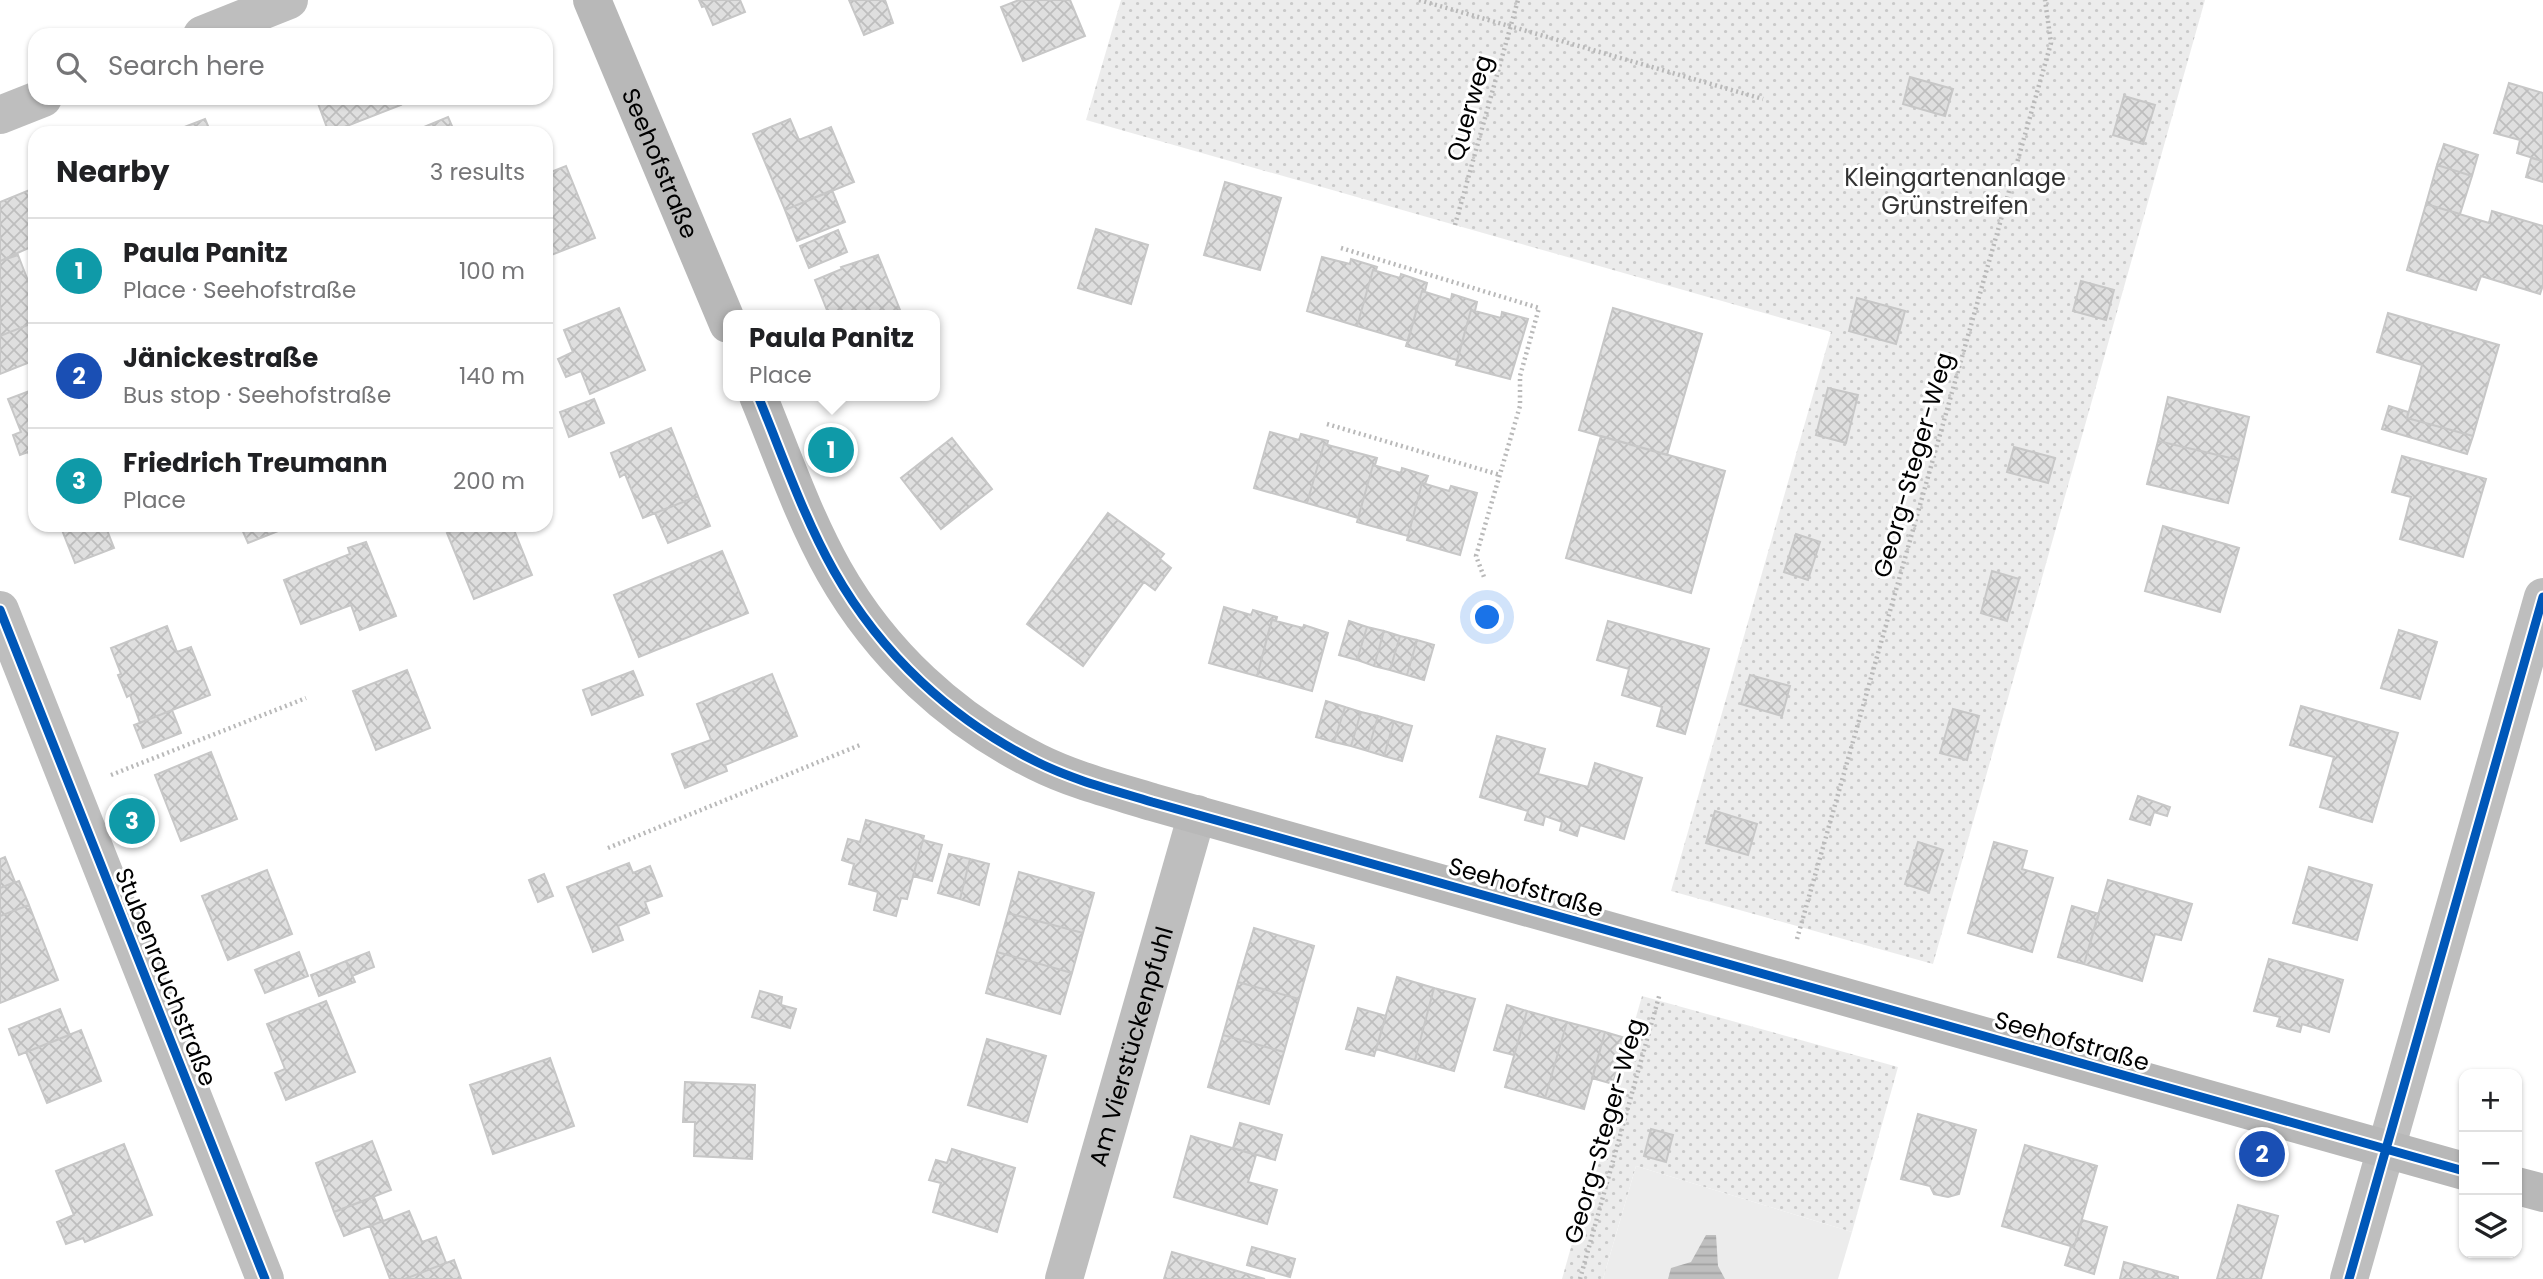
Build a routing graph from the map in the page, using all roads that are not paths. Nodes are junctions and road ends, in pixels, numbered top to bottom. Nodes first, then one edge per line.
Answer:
1 (289, 0) edge
2 (592, 0) edge
3 (219, 28) edge
4 (28, 104) edge
5 (0, 115) edge
6 (723, 312) edge
7 (760, 401) edge
8 (2543, 597) edge
9 (0, 610) edge
10 (1197, 814) junction
11 (2386, 1149) junction
12 (2459, 1170) edge
13 (2522, 1187) edge
14 (2543, 1193) edge
15 (265, 1279) edge
16 (1064, 1279) edge
17 (2349, 1279) edge

1 - 3 street
2 - 6 street, Seehofstraße
4 - 5 street
7 - 10 street, Seehofstraße
8 - 11 street
9 - 15 street, Stubenrauchstraße
10 - 11 street, Seehofstraße
10 - 16 street, Am Vierstückenpfuhl
11 - 12 street, Seehofstraße
11 - 17 street
13 - 14 street

